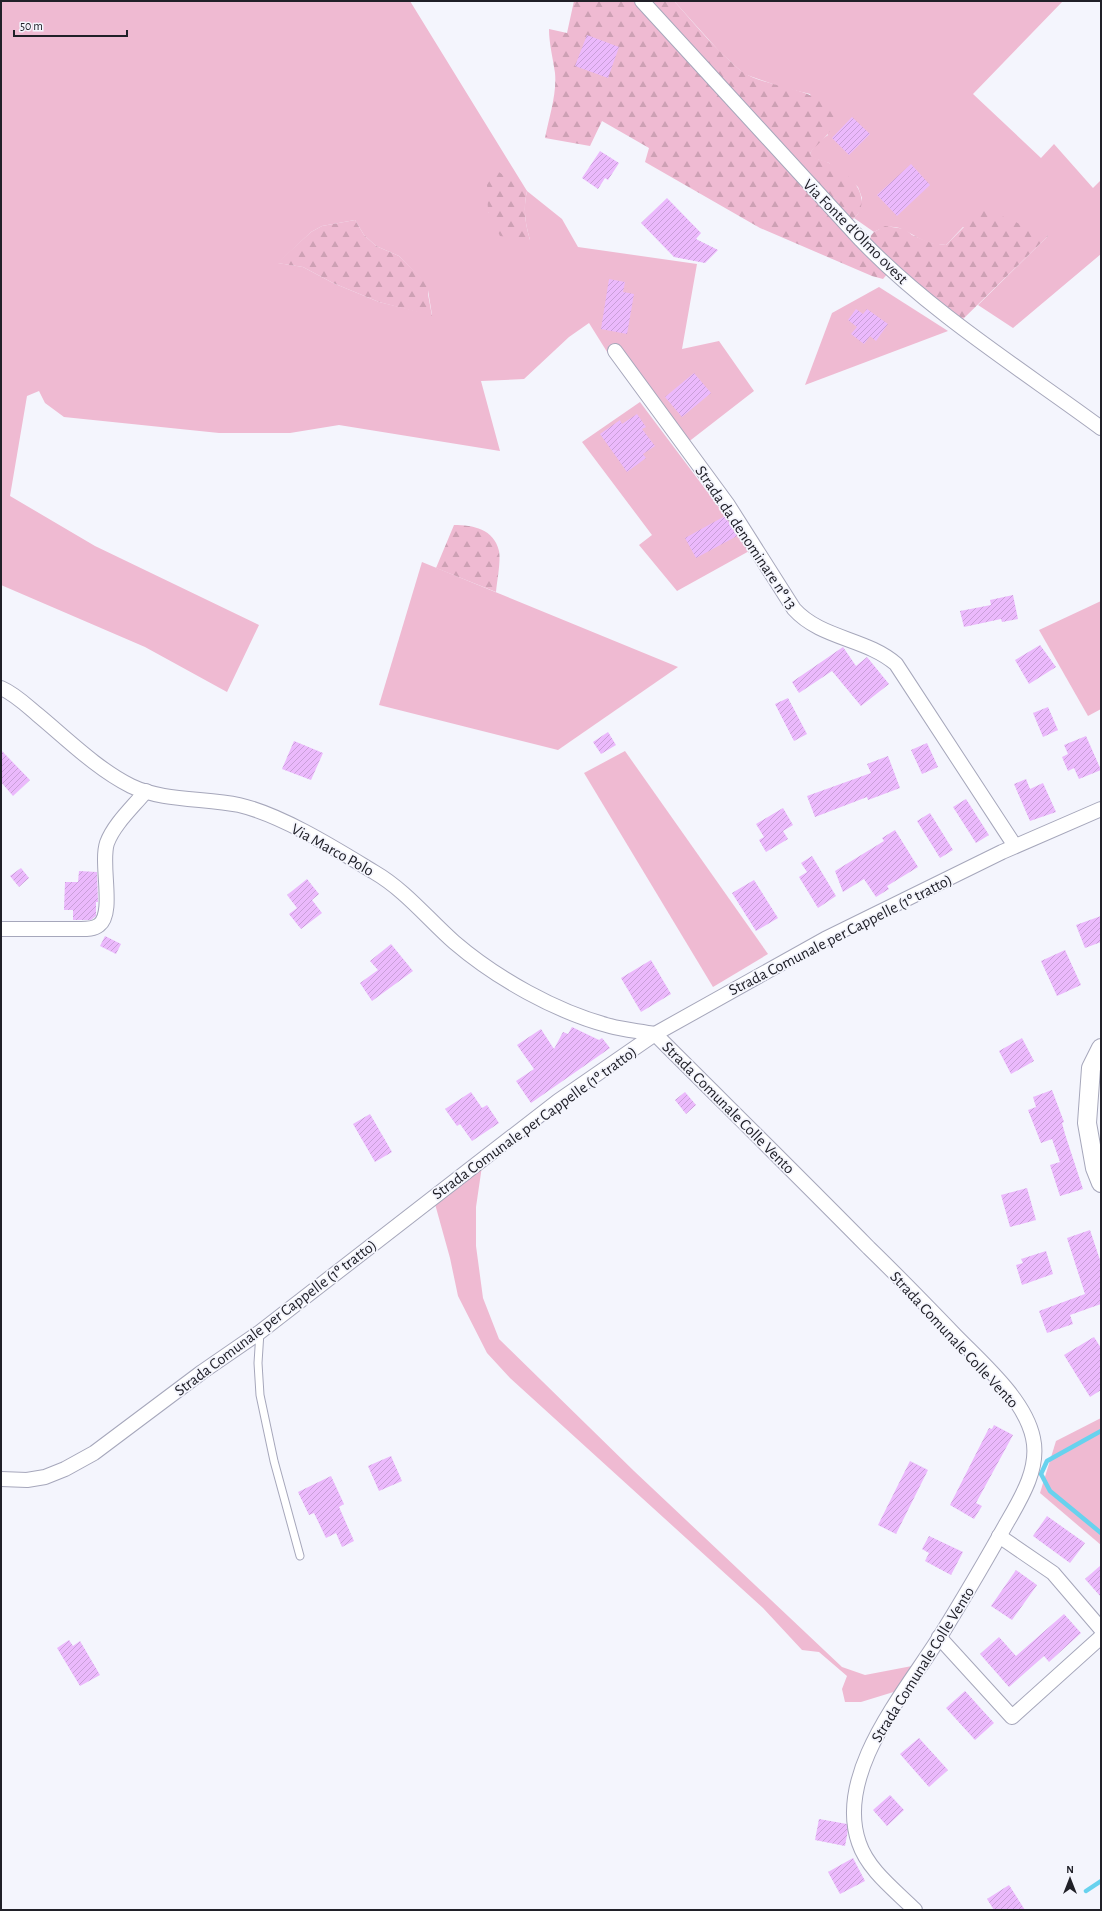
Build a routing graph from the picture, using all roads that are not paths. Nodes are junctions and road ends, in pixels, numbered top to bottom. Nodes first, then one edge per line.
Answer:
1 (642, 1) edge
2 (615, 351) dead end
3 (1101, 428) edge
4 (1, 688) edge
5 (146, 791) junction
6 (1101, 809) edge
7 (1015, 846) junction
8 (1, 929) edge
9 (655, 1034) junction
10 (1101, 1048) edge
11 (1101, 1183) edge
12 (260, 1332) junction
13 (1, 1479) edge
14 (999, 1536) junction
15 (300, 1556) dead end
16 (1101, 1629) edge
17 (939, 1637) junction
18 (1101, 1637) edge
19 (915, 1910) edge

1 - 3 street, Via Fonte d'Olmo ovest
2 - 7 street, Strada da denominare nº 13
4 - 5 street, Via Marco Polo
5 - 8 street
5 - 9 street, Via Marco Polo
6 - 7 street, Strada Comunale per Cappelle (1º tratto)
7 - 9 street, Strada Comunale per Cappelle (1º tratto)
9 - 12 street, Strada Comunale per Cappelle (1º tratto)
9 - 14 street, Strada Comunale Colle Vento
10 - 11 street
12 - 13 street, Strada Comunale per Cappelle (1º tratto)
12 - 15 lane
14 - 16 street
14 - 17 street, Strada Comunale Colle Vento
17 - 18 street
17 - 19 street, Strada Comunale Colle Vento

